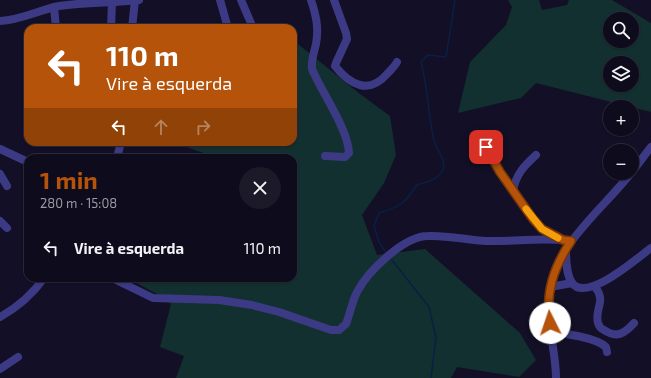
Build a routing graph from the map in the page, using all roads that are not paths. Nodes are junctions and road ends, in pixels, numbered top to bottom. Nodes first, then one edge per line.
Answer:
1 (135, 0) edge
2 (139, 0) edge
3 (220, 0) edge
4 (241, 0) edge
5 (311, 0) edge
6 (334, 0) edge
7 (112, 2) junction
8 (54, 7) junction
9 (0, 21) edge
10 (56, 24) edge
11 (111, 24) edge
12 (132, 24) edge
13 (227, 24) edge
14 (250, 24) edge
15 (398, 62) dead end
16 (486, 147) dead end
17 (651, 147) edge
18 (0, 149) edge
19 (536, 155) dead end
20 (325, 156) dead end
21 (24, 160) edge
22 (639, 163) edge
23 (0, 174) edge
24 (625, 180) edge
25 (8, 186) dead end
26 (513, 190) junction
27 (0, 221) edge
28 (6, 228) dead end
29 (567, 241) junction
30 (651, 248) edge
31 (566, 250) junction
32 (41, 282) edge
33 (120, 282) edge
34 (572, 283) junction
35 (550, 286) junction
36 (595, 287) junction
37 (0, 317) edge
38 (634, 323) dead end
39 (551, 332) junction
40 (606, 352) dead end
41 (18, 357) dead end
42 (0, 369) edge
43 (556, 378) edge

1 - 2 street
1 - 7 street
1 - 12 street
3 - 13 street
4 - 14 street
5 - 20 street
6 - 15 street
7 - 8 street
7 - 11 street
8 - 9 street
8 - 10 street
16 - 26 street
17 - 22 street
18 - 21 street
19 - 26 street
23 - 25 street
24 - 29 street
26 - 29 street
27 - 28 street
29 - 31 street
29 - 33 street
30 - 36 street
31 - 34 street
31 - 35 street
32 - 37 street
34 - 35 street
34 - 36 street
35 - 39 street
36 - 38 street
39 - 40 street
39 - 43 street
41 - 42 street

